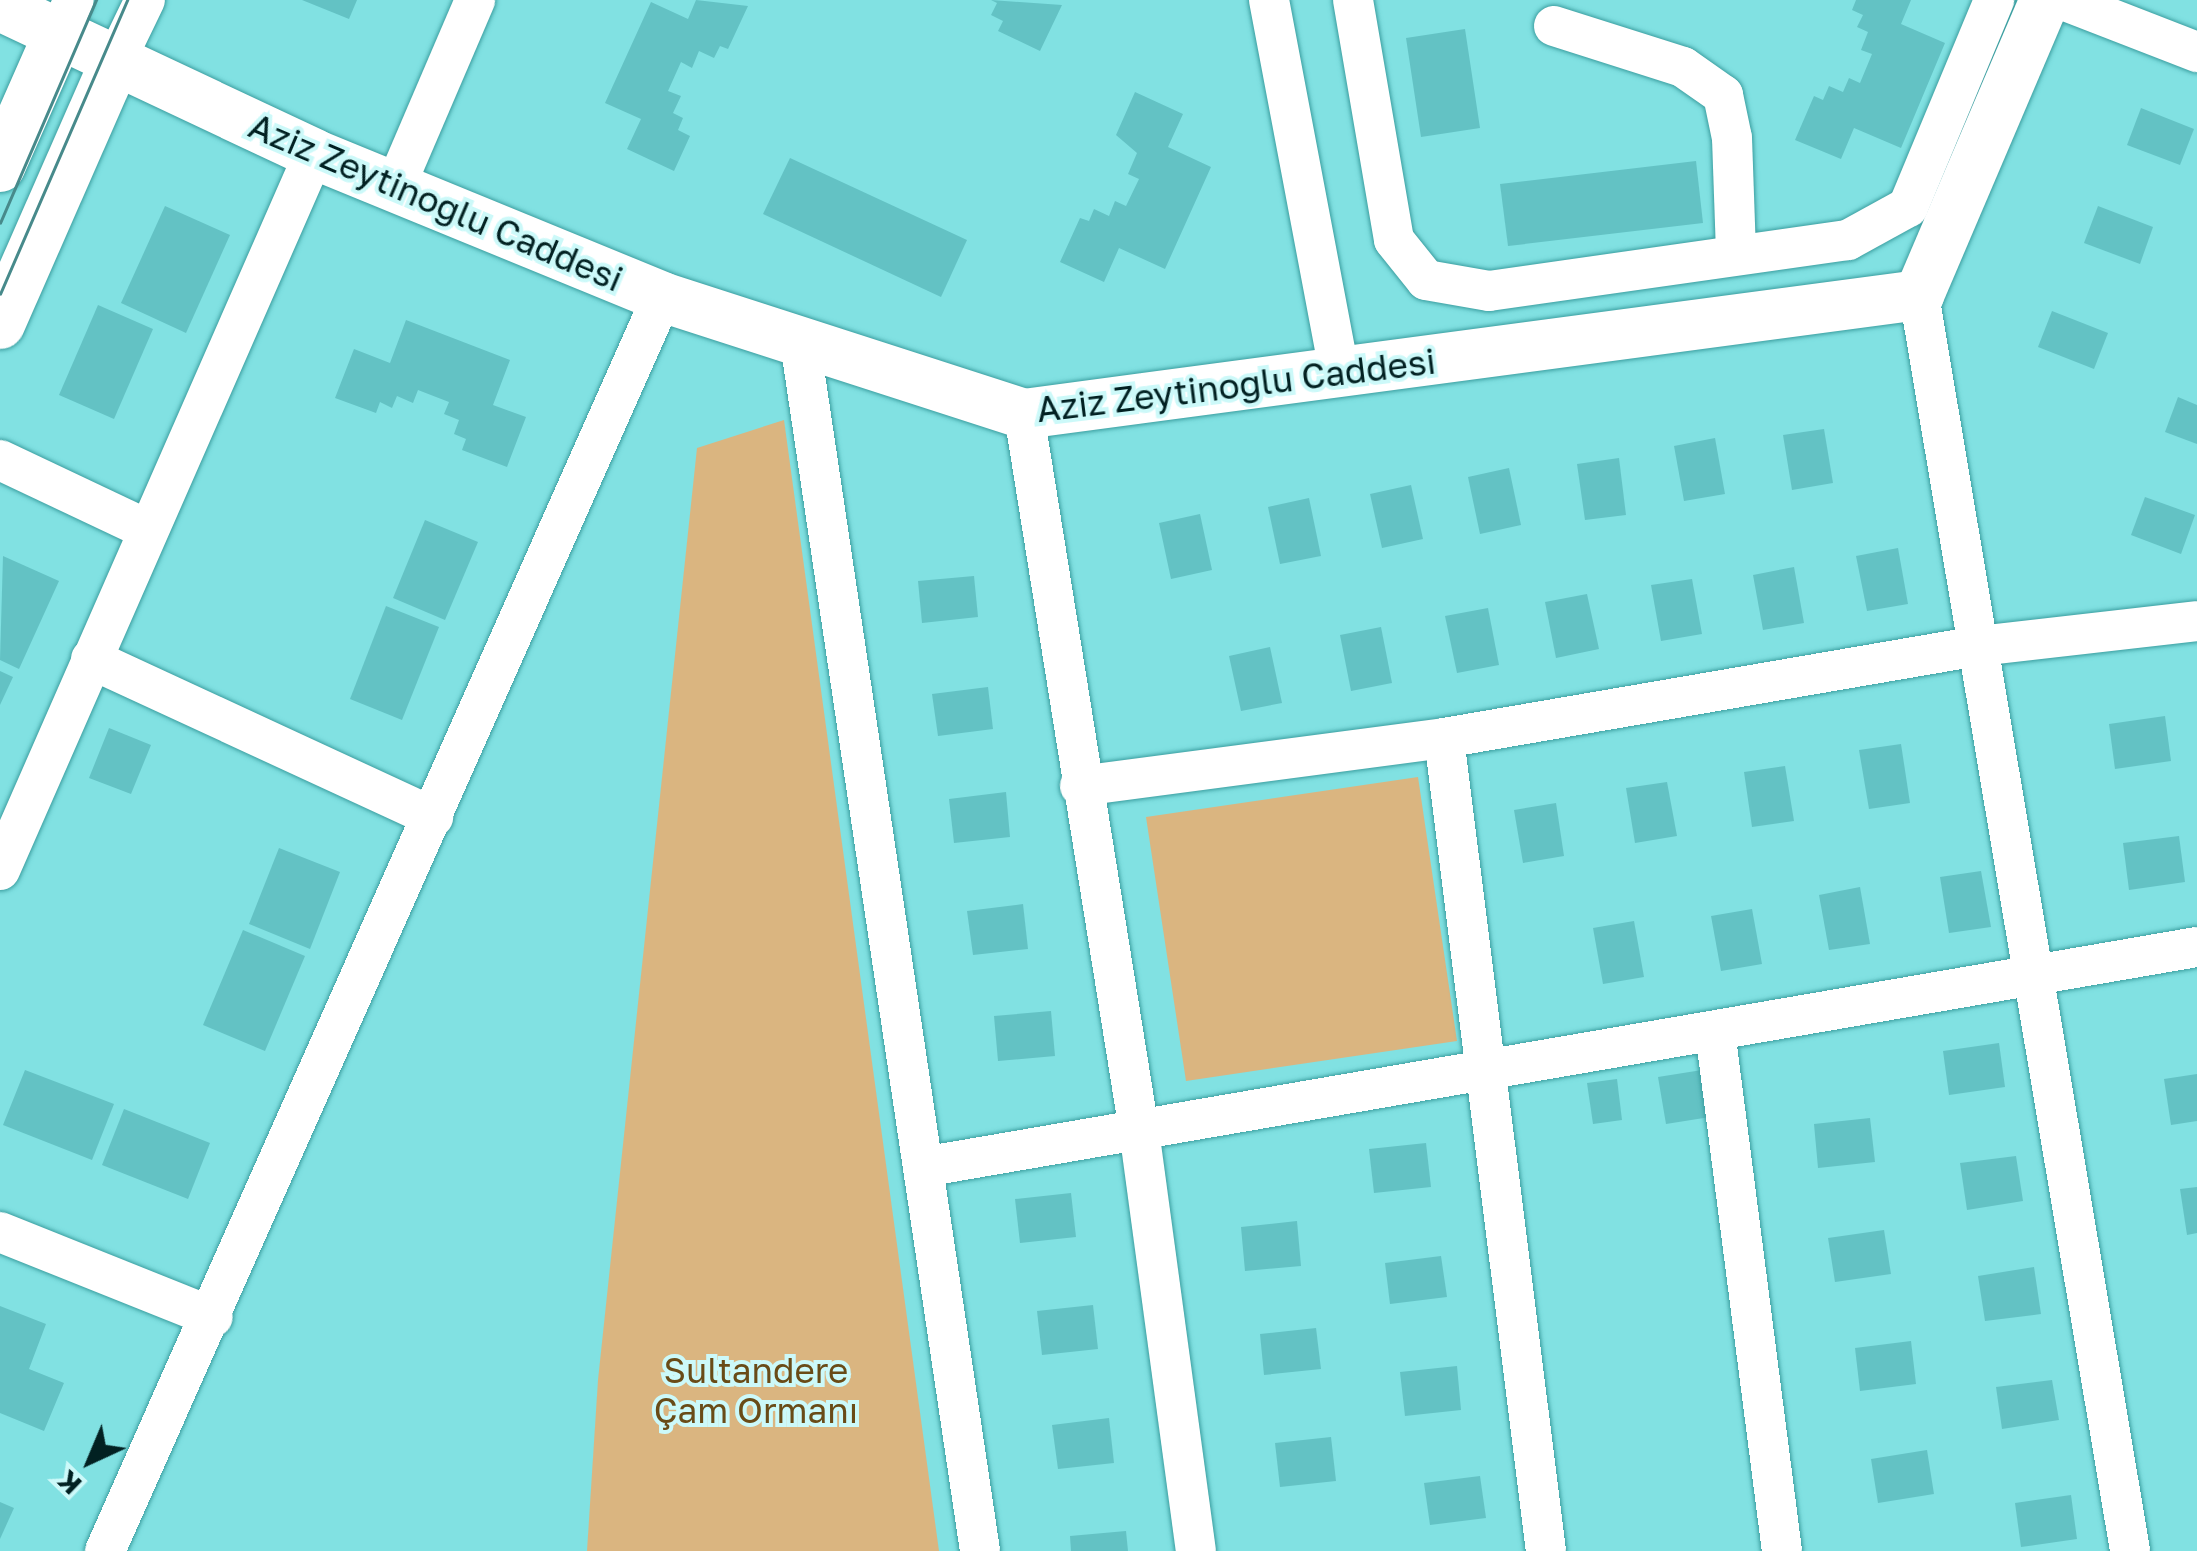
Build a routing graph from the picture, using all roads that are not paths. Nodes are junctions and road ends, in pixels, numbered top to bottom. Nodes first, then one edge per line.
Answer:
1 (144, 0) edge
2 (475, 0) edge
3 (1268, 0) edge
4 (1353, 0) edge
5 (1994, 0) edge
6 (2045, 0) edge
7 (2063, 0) edge
8 (0, 6) edge
9 (66, 16) edge
10 (1554, 26) dead end
11 (2197, 52) edge
12 (114, 64) junction
13 (314, 154) junction
14 (0, 166) edge
15 (395, 187) junction
16 (1736, 254) junction
17 (1919, 296) junction
18 (662, 297) junction
19 (0, 324) edge
20 (800, 342) junction
21 (1339, 372) junction
22 (1024, 414) junction
23 (0, 460) edge
24 (148, 530) junction
25 (2196, 626) edge
26 (1978, 646) junction
27 (91, 659) junction
28 (1444, 738) junction
29 (1080, 786) junction
30 (433, 817) junction
31 (0, 870) edge
32 (2197, 947) edge
33 (2033, 976) junction
34 (1715, 1031) junction
35 (1490, 1069) junction
36 (1139, 1130) junction
37 (923, 1167) junction
38 (0, 1232) edge
39 (212, 1317) junction
40 (105, 1551) edge
41 (980, 1551) edge
42 (1196, 1551) edge
43 (1546, 1551) edge
44 (1782, 1551) edge
45 (2130, 1551) edge

1 - 12 street
2 - 15 street
3 - 21 street
4 - 16 street
5 - 16 street
6 - 17 main road
7 - 11 street
8 - 9 main road, Aziz Zeytinoğlu Caddesi
9 - 12 main road, Aziz Zeytinoğlu Caddesi
9 - 14 main road
10 - 16 street
12 - 13 main road, Aziz Zeytinoğlu Caddesi
12 - 19 main road
13 - 15 main road, Aziz Zeytinoğlu Caddesi
13 - 24 street
15 - 18 main road, Aziz Zeytinoğlu Caddesi
17 - 21 main road, Aziz Zeytinoğlu Caddesi
17 - 26 street
18 - 20 main road, Aziz Zeytinoğlu Caddesi
18 - 30 street
20 - 22 main road, Aziz Zeytinoğlu Caddesi
20 - 37 street
21 - 22 main road, Aziz Zeytinoğlu Caddesi
22 - 29 street
23 - 24 street
24 - 27 street
25 - 26 street
26 - 28 street
26 - 33 street
27 - 30 street
27 - 31 street
28 - 29 street
28 - 35 street
29 - 36 street
30 - 39 street
32 - 33 street
33 - 34 street
33 - 45 street
34 - 35 street
34 - 44 street
35 - 36 street
35 - 43 street
36 - 37 street
36 - 42 street
37 - 41 street
38 - 39 street
39 - 40 street

